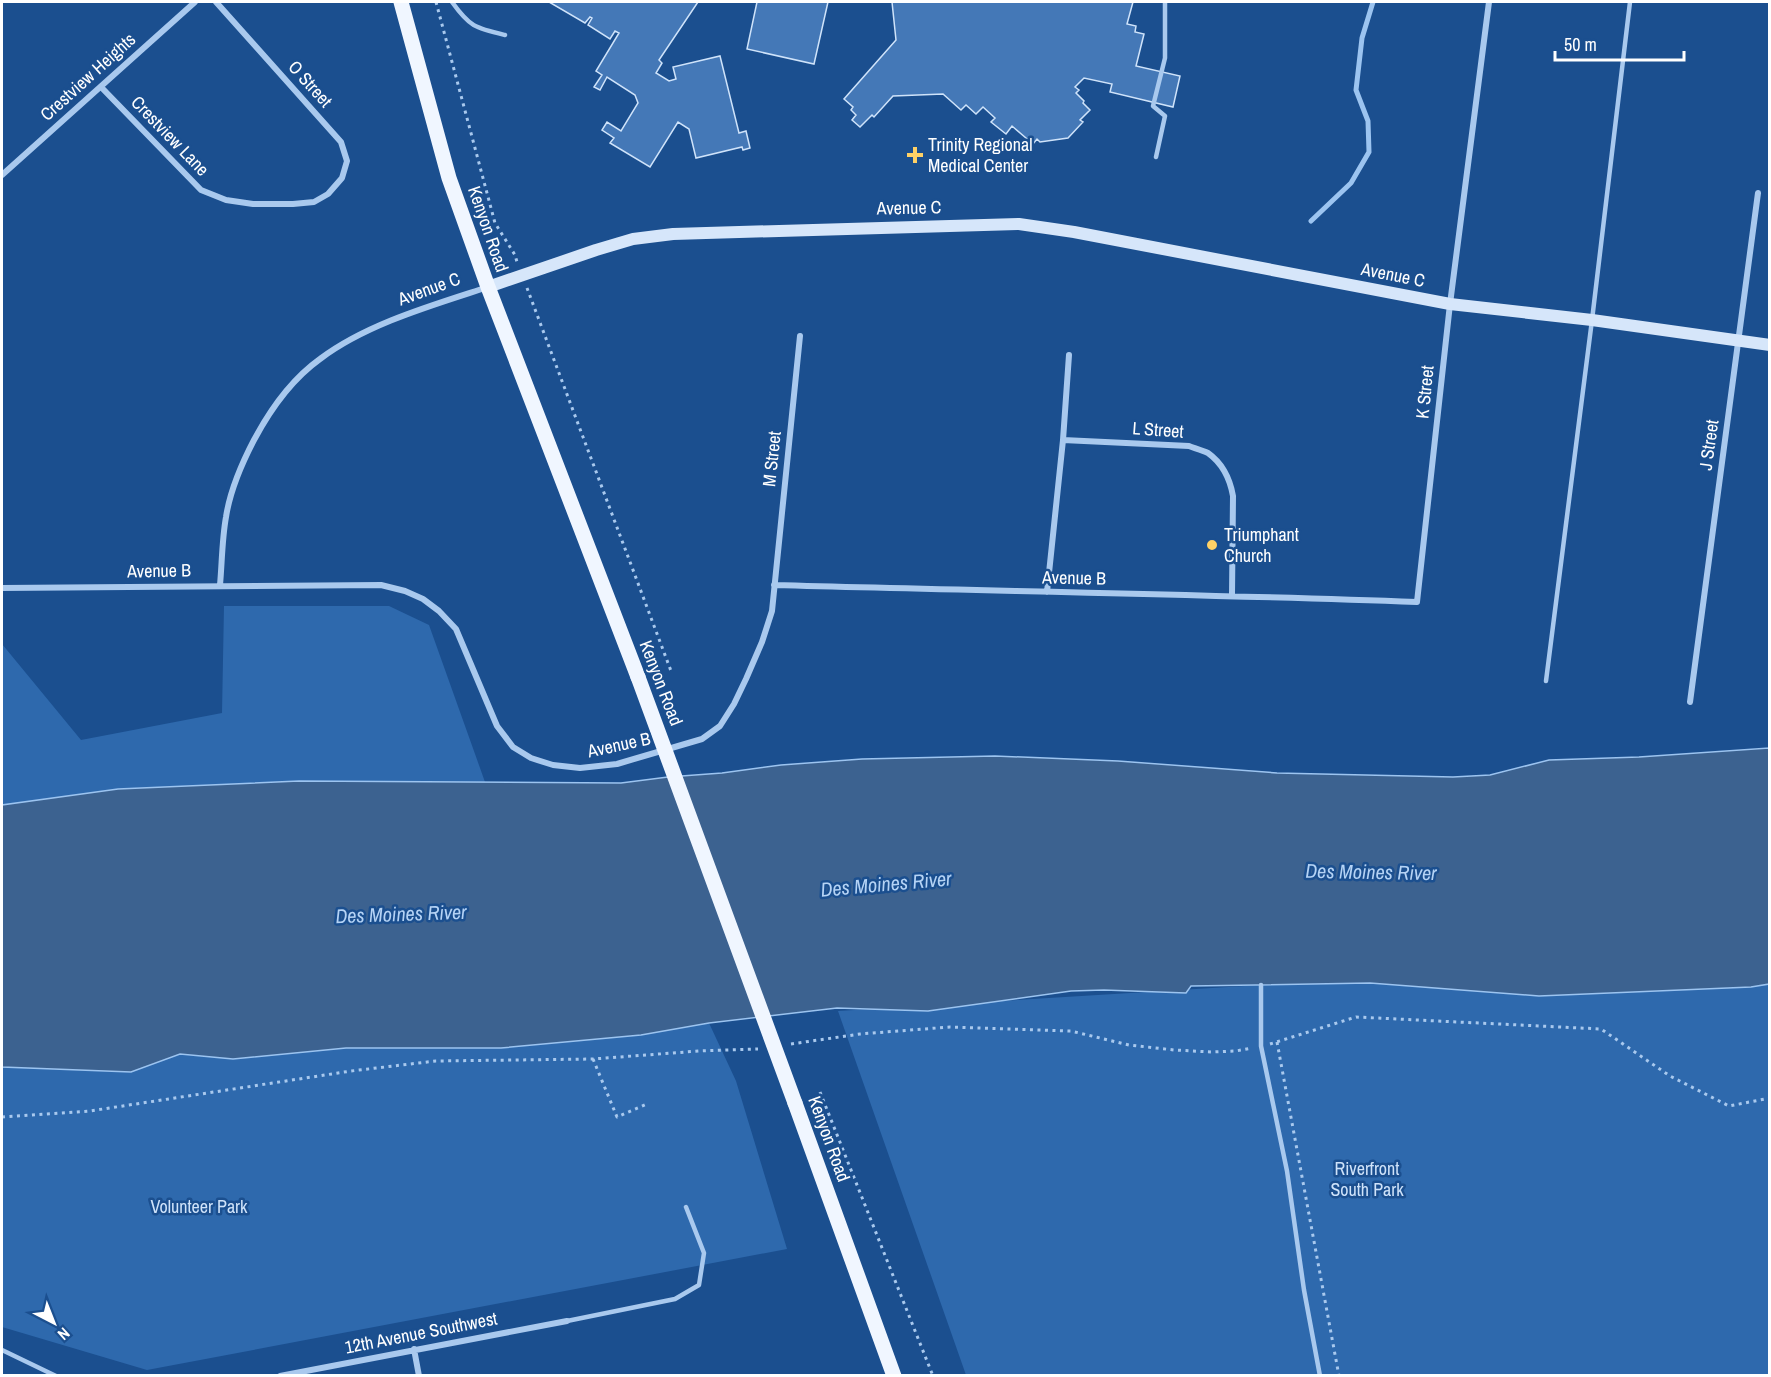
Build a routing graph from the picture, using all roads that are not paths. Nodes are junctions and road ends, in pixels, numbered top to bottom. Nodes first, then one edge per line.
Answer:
1 (195, 2) edge
2 (216, 2) edge
3 (401, 2) edge
4 (452, 2) edge
5 (1165, 2) edge
6 (1489, 2) edge
7 (1630, 2) edge
8 (505, 35) dead end
9 (101, 87) junction
10 (1156, 158) dead end
11 (2, 175) edge
12 (1758, 193) dead end
13 (328, 194) joint
14 (488, 287) junction
15 (1450, 304) junction
16 (1592, 320) junction
17 (800, 336) dead end
18 (1738, 340) junction
19 (1770, 345) edge
20 (1069, 355) dead end
21 (1063, 440) junction
22 (220, 585) junction
23 (774, 585) junction
24 (2, 588) edge
25 (1047, 592) junction
26 (1232, 595) junction
27 (1546, 681) dead end
28 (1690, 702) dead end
29 (1261, 985) dead end
30 (686, 1207) dead end
31 (567, 1321) joint
32 (414, 1349) junction
33 (2, 1350) edge
34 (56, 1376) edge
35 (280, 1376) edge
36 (419, 1376) edge
37 (894, 1376) edge
38 (1320, 1376) edge

1 - 9 street, Crestview Heights
2 - 13 street, O Street
3 - 14 main road, Kenyon Road
4 - 8 lane
5 - 10 lane
6 - 15 street, K Street
7 - 16 lane
9 - 11 street, Crestview Heights
9 - 13 street, Crestview Lane
12 - 18 street, J Street
14 - 15 street, Avenue C
14 - 22 street, Avenue C
14 - 37 main road, Kenyon Road, bridge
15 - 16 street, Avenue C
15 - 26 street, K Street
16 - 18 street, Avenue C
16 - 27 lane
17 - 23 street, M Street
18 - 19 street, Avenue C
18 - 28 street, J Street
20 - 21 street
21 - 25 street
21 - 26 street, L Street
22 - 23 street, Avenue B
22 - 24 street, Avenue B
23 - 25 street, Avenue B
25 - 26 street, Avenue B
29 - 38 lane
30 - 31 lane
31 - 32 street, 12th Avenue Southwest
32 - 35 street, 12th Avenue Southwest
32 - 36 street
33 - 34 lane

